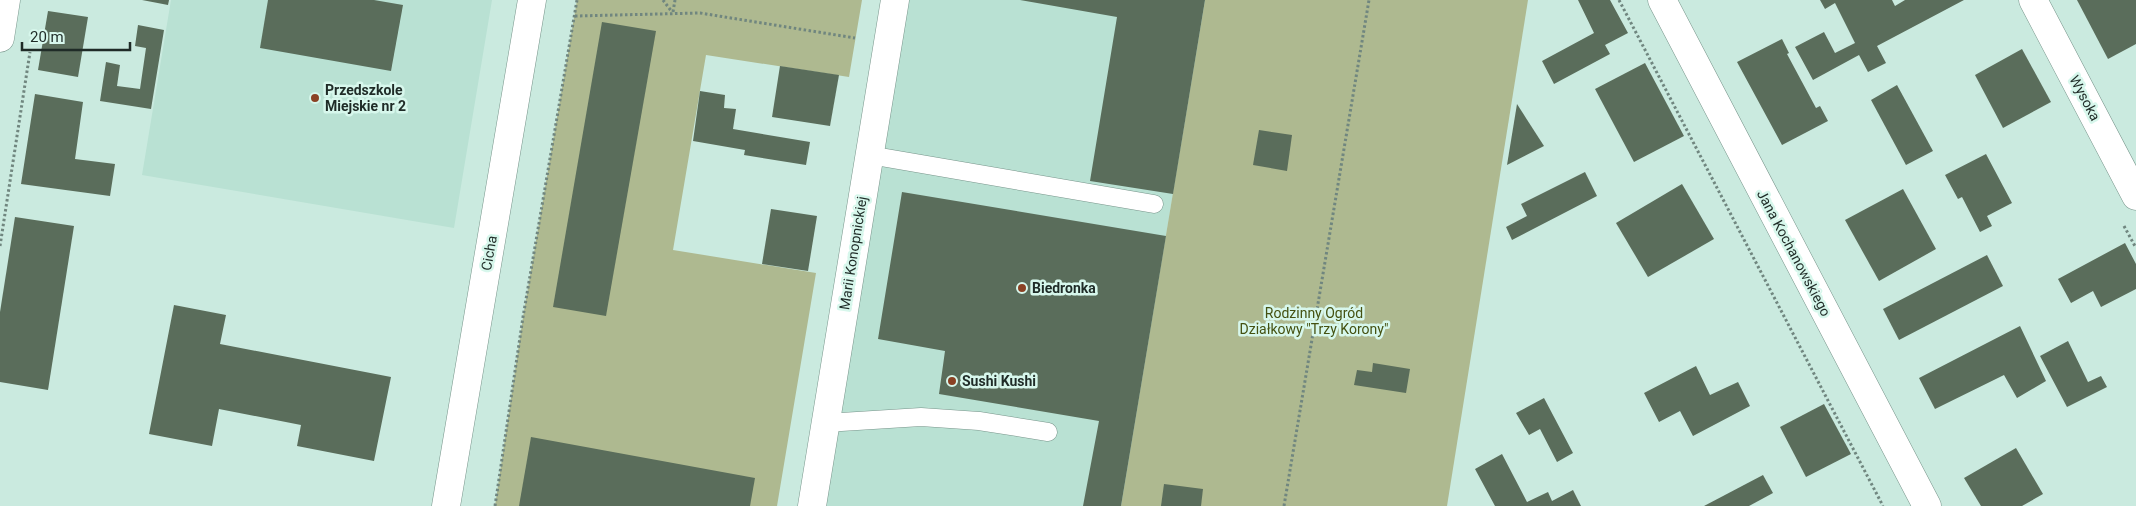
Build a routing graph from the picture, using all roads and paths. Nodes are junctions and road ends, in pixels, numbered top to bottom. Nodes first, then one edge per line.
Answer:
1 (6, 0) edge
2 (532, 0) edge
3 (577, 0) edge
4 (663, 0) edge
5 (675, 0) edge
6 (895, 0) edge
7 (1369, 0) edge
8 (1619, 0) edge
9 (1662, 0) edge
10 (2033, 0) edge
11 (673, 12) junction
12 (575, 16) junction
13 (0, 38) edge
14 (856, 39) dead end
15 (31, 49) dead end
16 (869, 155) junction
17 (2136, 196) edge
18 (1154, 204) dead end
19 (0, 246) edge
20 (826, 423) junction
21 (1048, 432) dead end
22 (446, 506) edge
23 (495, 506) edge
24 (812, 506) edge
25 (1284, 506) edge
26 (1884, 506) edge
27 (1927, 506) edge

1 - 13 street
2 - 22 street, Cicha
3 - 12 path
4 - 11 path
5 - 11 path
6 - 16 street, Marii Konopnickiej
7 - 25 path
8 - 26 path
9 - 27 street, Jana Kochanowskiego
10 - 17 street, Wysoka
11 - 12 path
11 - 14 path
12 - 23 path
15 - 19 path
16 - 18 lane
16 - 20 street, Marii Konopnickiej
20 - 21 lane
20 - 24 street, Marii Konopnickiej

